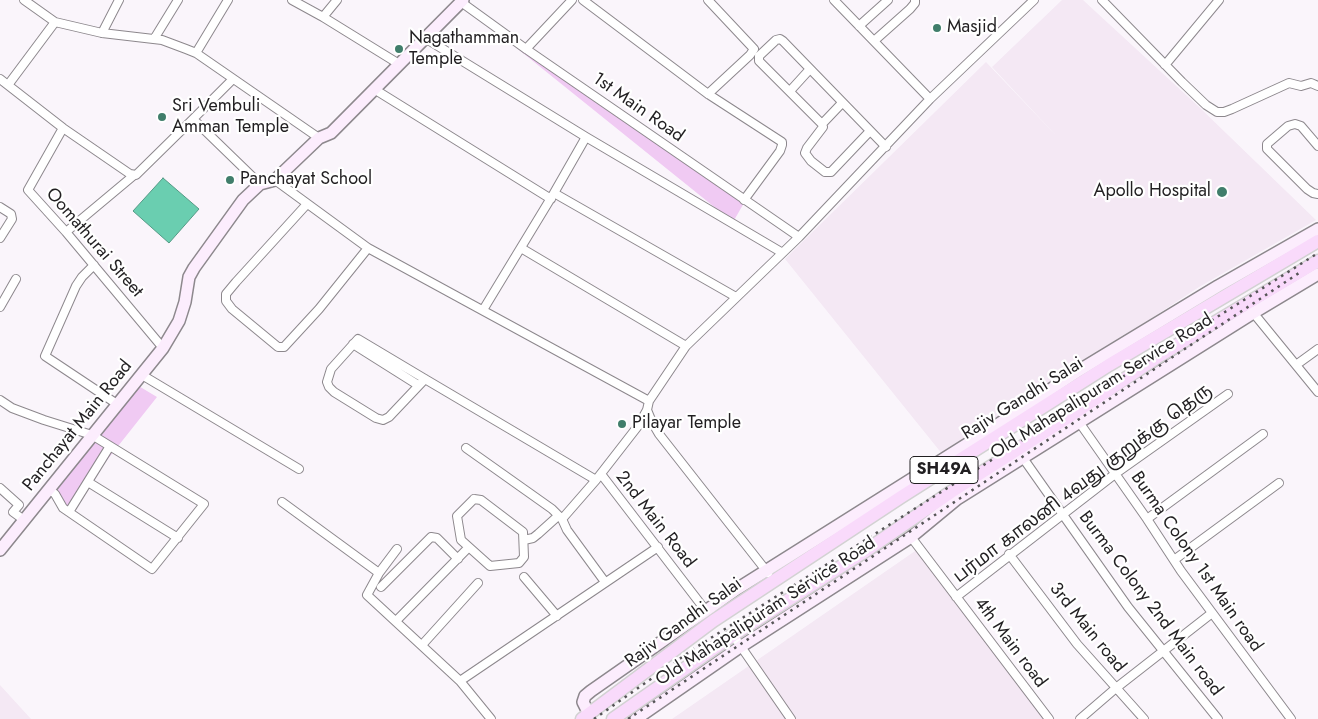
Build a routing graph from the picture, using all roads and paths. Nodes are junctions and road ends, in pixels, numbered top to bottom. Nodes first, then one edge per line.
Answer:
1 (24, 0) edge
2 (119, 0) edge
3 (178, 0) edge
4 (228, 0) edge
5 (292, 0) edge
6 (336, 0) edge
7 (572, 0) edge
8 (583, 0) edge
9 (708, 0) edge
10 (834, 0) edge
11 (888, 0) edge
12 (915, 0) edge
13 (1034, 0) edge
14 (1102, 0) edge
15 (1219, 0) edge
16 (462, 1) edge
17 (35, 3) edge
18 (323, 17) junction
19 (55, 22) junction
20 (859, 26) junction
21 (102, 33) junction
22 (426, 38) junction
23 (154, 39) junction
24 (874, 41) junction
25 (526, 48) junction
26 (196, 53) junction
27 (399, 64) junction
28 (1165, 65) junction
29 (810, 69) junction
30 (0, 78) edge
31 (233, 80) junction
32 (8, 85) junction
33 (1318, 86) edge
34 (374, 89) junction
35 (790, 92) junction
36 (708, 94) junction
37 (930, 99) junction
38 (842, 103) junction
39 (193, 119) junction
40 (822, 124) junction
41 (63, 128) junction
42 (870, 131) junction
43 (319, 138) junction
44 (586, 138) junction
45 (1318, 146) edge
46 (886, 147) junction
47 (135, 175) junction
48 (275, 180) junction
49 (260, 184) junction
50 (1318, 194) edge
51 (552, 196) junction
52 (744, 200) junction
53 (307, 204) junction
54 (0, 207) edge
55 (1318, 229) edge
56 (66, 232) junction
57 (799, 237) junction
58 (0, 238) edge
59 (1318, 241) edge
60 (368, 248) junction
61 (521, 248) junction
62 (781, 252) junction
63 (1318, 261) edge
64 (94, 265) junction
65 (1318, 274) edge
66 (16, 279) dead end
67 (736, 297) junction
68 (1207, 299) junction
69 (0, 307) edge
70 (1250, 308) junction
71 (483, 310) junction
72 (355, 342) junction
73 (686, 346) junction
74 (163, 348) junction
75 (1318, 349) edge
76 (1296, 366) junction
77 (142, 375) junction
78 (425, 378) junction
79 (418, 385) junction
80 (1318, 392) edge
81 (1228, 394) dead end
82 (0, 400) edge
83 (649, 401) junction
84 (117, 404) junction
85 (647, 410) junction
86 (1079, 422) junction
87 (1264, 434) dead end
88 (92, 435) junction
89 (992, 439) junction
90 (110, 446) junction
91 (466, 448) dead end
92 (1004, 458) junction
93 (1023, 458) junction
94 (299, 469) dead end
95 (1115, 474) junction
96 (599, 477) junction
97 (88, 482) junction
98 (1279, 484) dead end
99 (0, 488) edge
100 (49, 489) junction
101 (960, 492) junction
102 (282, 502) dead end
103 (69, 512) junction
104 (1064, 515) junction
105 (560, 517) junction
106 (1147, 519) junction
107 (24, 520) junction
108 (911, 537) junction
109 (178, 538) junction
110 (524, 540) junction
111 (658, 547) junction
112 (468, 548) junction
113 (397, 549) dead end
114 (0, 550) edge
115 (1009, 554) junction
116 (458, 558) junction
117 (1174, 560) junction
118 (766, 570) junction
119 (380, 573) junction
120 (524, 577) dead end
121 (774, 581) junction
122 (478, 582) dead end
123 (605, 582) junction
124 (381, 587) dead end
125 (956, 597) junction
126 (706, 611) junction
127 (1212, 613) junction
128 (557, 616) junction
129 (396, 621) junction
130 (733, 635) junction
131 (422, 645) junction
132 (740, 647) junction
133 (1164, 651) junction
134 (460, 681) junction
135 (1116, 688) junction
136 (586, 716) edge
137 (491, 719) edge
138 (613, 719) edge
139 (636, 719) edge
140 (791, 719) edge
141 (1049, 719) edge
142 (1080, 719) edge
143 (1144, 719) edge
144 (1218, 719) edge
145 (1291, 719) edge

1 - 17 street
2 - 21 street
3 - 23 street
4 - 26 street
5 - 18 street
6 - 18 street
7 - 25 street
8 - 36 street
9 - 36 street
10 - 20 street
11 - 20 street
12 - 24 street
13 - 37 street, 2nd Main Road
14 - 28 street
15 - 28 street
16 - 22 street
16 - 25 street, 1st Main Road
17 - 19 street
18 - 27 street
19 - 21 street
19 - 32 street
20 - 24 street
21 - 23 street
22 - 27 street
22 - 44 street
23 - 26 street
24 - 37 street
25 - 52 street, 1st Main Road
26 - 31 street
27 - 34 street
28 - 33 street
29 - 35 street
29 - 35 street
29 - 38 street
30 - 32 street
31 - 39 street
31 - 43 street
32 - 41 street
34 - 43 street
34 - 51 street
35 - 40 street
36 - 52 street
37 - 46 street, 2nd Main Road
38 - 40 street
38 - 42 street
39 - 47 street
39 - 49 street
40 - 42 street
41 - 47 street
41 - 56 street, Oomathurai Street
42 - 46 street
43 - 48 street
44 - 51 street
44 - 62 street
45 - 50 street
46 - 57 street, 2nd Main Road
47 - 56 street
48 - 49 street
48 - 53 street
49 - 74 street, Panchayat Main Road
51 - 61 street
51 - 67 street
52 - 57 street, 1st Main Road
53 - 60 street
53 - 60 street
54 - 58 street
55 - 68 street
56 - 64 street, Oomathurai Street
57 - 62 street, 2nd Main Road
59 - 68 main road, Rajiv Gandhi Salai / SH49A
60 - 71 street
61 - 71 street
61 - 73 street
62 - 67 street, 2nd Main Road
63 - 70 main road, Rajiv Gandhi Salai / SH49A
64 - 74 street, Oomathurai Street
64 - 84 street
65 - 70 street, Old Mahapalipuram Service Road
66 - 69 street
67 - 73 street, 2nd Main Road
68 - 89 main road, Rajiv Gandhi Salai / SH49A
68 - 118 street
70 - 76 street
70 - 86 street, Old Mahapalipuram Service Road
70 - 92 main road, Rajiv Gandhi Salai / SH49A
71 - 83 street
72 - 78 street
72 - 79 street
72 - 79 street
73 - 83 street, 2nd Main Road
74 - 77 street, Panchayat Main Road
75 - 76 street
76 - 80 street
77 - 84 street, Panchayat Main Road
77 - 94 street
78 - 79 street
78 - 96 street
81 - 95 street, பர்மா காலனி 4வது குறுக்கு தெரு
82 - 88 street
83 - 85 street, 2nd Main Road
84 - 88 street, Panchayat Main Road
85 - 96 street, 2nd Main Road
85 - 118 street
86 - 93 street, Old Mahapalipuram Service Road
86 - 95 street, Burma Colony 1st Main road
87 - 106 street
88 - 90 street
88 - 100 street, Panchayat Main Road
89 - 92 main road
89 - 121 main road, Rajiv Gandhi Salai / SH49A
90 - 97 street
90 - 109 street
91 - 105 street
92 - 101 main road, Rajiv Gandhi Salai / SH49A
93 - 101 street, Old Mahapalipuram Service Road
93 - 104 street, Burma Colony 2nd Main road
95 - 104 street, பர்மா காலனி 4வது குறுக்கு தெரு
95 - 106 street, Burma Colony 1st Main road
96 - 105 street
96 - 111 street, 2nd Main Road
97 - 103 street
97 - 109 street
98 - 117 street
99 - 107 street
100 - 103 street
100 - 107 street, Panchayat Main Road
101 - 108 street, Old Mahapalipuram Service Road
101 - 130 main road, Rajiv Gandhi Salai / SH49A
102 - 119 street
103 - 109 street
104 - 115 street, பர்மா காலனி 4வது குறுக்கு தெரு
104 - 133 street, Burma Colony 2nd Main road
105 - 110 street
105 - 123 street
106 - 117 street, Burma Colony 1st Main road
107 - 114 street, Panchayat Main Road
108 - 125 street, 4th Main road
108 - 132 street, Old Mahapalipuram Service Road
110 - 112 street
110 - 112 street
111 - 123 street
111 - 126 street, 2nd Main Road
112 - 116 street
113 - 119 street
115 - 125 street, பர்மா காலனி 4வது குறுக்கு தெரு
115 - 135 street, 3rd Main road
116 - 124 street
116 - 129 street
117 - 127 street, Burma Colony 1st Main road
118 - 121 street
118 - 126 street
119 - 129 street
120 - 128 street
121 - 136 main road, Rajiv Gandhi Salai / SH49A
122 - 131 street
123 - 128 street
125 - 141 street, 4th Main road
126 - 136 street
127 - 133 street
127 - 145 street, Burma Colony 1st Main road
128 - 134 street
129 - 131 street
130 - 132 street
130 - 138 main road, Rajiv Gandhi Salai / SH49A
131 - 134 street
132 - 139 street, Old Mahapalipuram Service Road
132 - 140 street
133 - 135 street
133 - 144 street, Burma Colony 2nd Main road
134 - 137 street
135 - 142 street
135 - 143 street, 3rd Main road

